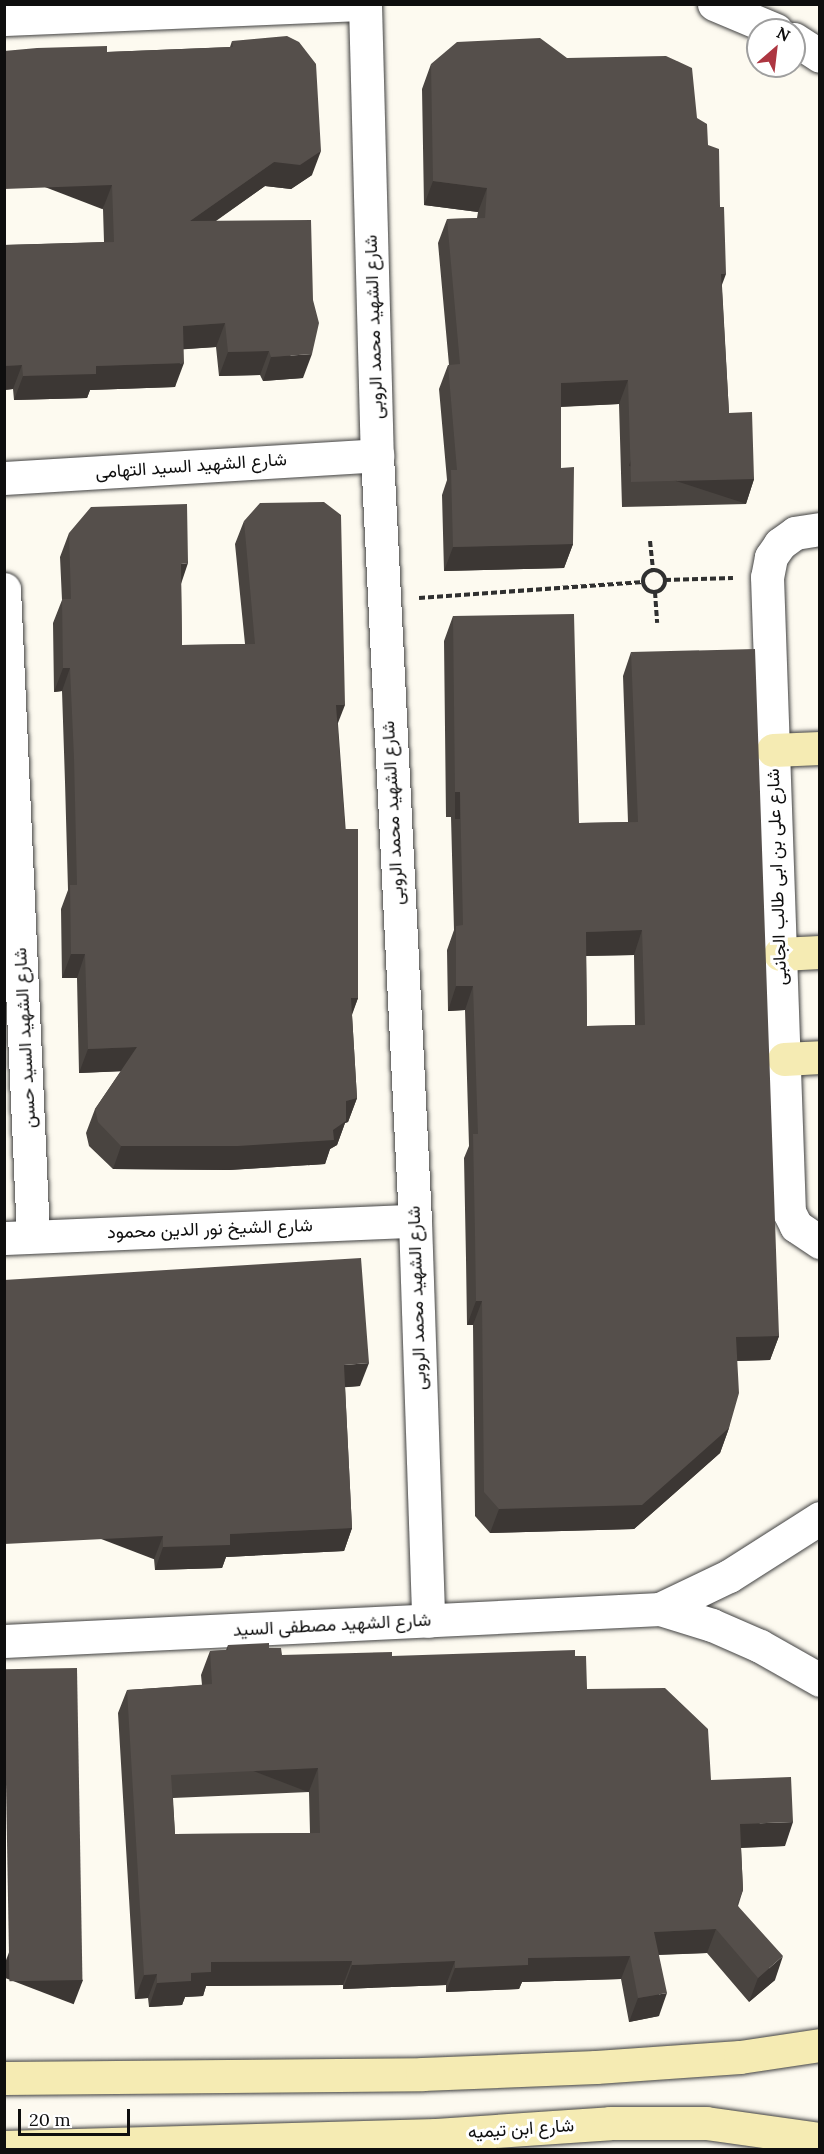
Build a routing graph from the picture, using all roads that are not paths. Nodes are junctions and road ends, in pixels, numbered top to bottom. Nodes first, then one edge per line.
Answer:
1 (356, 4) edge
2 (365, 4) edge
3 (714, 4) edge
4 (747, 18) edge
5 (4, 19) edge
6 (806, 47) edge
7 (819, 56) edge
8 (377, 455) junction
9 (4, 478) edge
10 (819, 529) edge
11 (4, 589) edge
12 (819, 748) edge
13 (773, 750) junction
14 (819, 952) edge
15 (780, 954) junction
16 (819, 1058) edge
17 (784, 1059) junction
18 (415, 1221) junction
19 (19, 1237) edge
20 (819, 1242) edge
21 (819, 1518) edge
22 (660, 1609) junction
23 (428, 1621) junction
24 (4, 1641) edge
25 (819, 1680) edge
26 (819, 2045) edge
27 (4, 2078) edge
28 (819, 2139) edge
29 (436, 2142) edge
30 (4, 2147) edge

1 - 5 street
2 - 8 street, شارع الشهيد محمد الروبى
3 - 4 street
6 - 7 street
8 - 9 street, شارع الشهيد السيد التهامى
8 - 18 street, شارع الشهيد محمد الروبى
10 - 13 street, شارع على بن ابى طالب الجانبى
11 - 19 street, شارع الشهيد السيد حسن
12 - 13 street
13 - 15 street, شارع على بن ابى طالب الجانبى
14 - 15 street
15 - 17 street, شارع على بن ابى طالب الجانبى
16 - 17 street
17 - 20 street, شارع على بن ابى طالب الجانبى
18 - 19 street, شارع الشيخ نور الدين محمود
18 - 23 street, شارع الشهيد محمد الروبى
21 - 22 street, شارع الشهيد مصطفى السيد
22 - 23 street, شارع الشهيد مصطفى السيد
22 - 25 street, شارع الشهيد مصطفى السيد
23 - 24 street, شارع الشهيد مصطفى السيد
26 - 27 street
28 - 29 street, شارع ابن تيميه
29 - 30 street, شارع ابن تيميه

